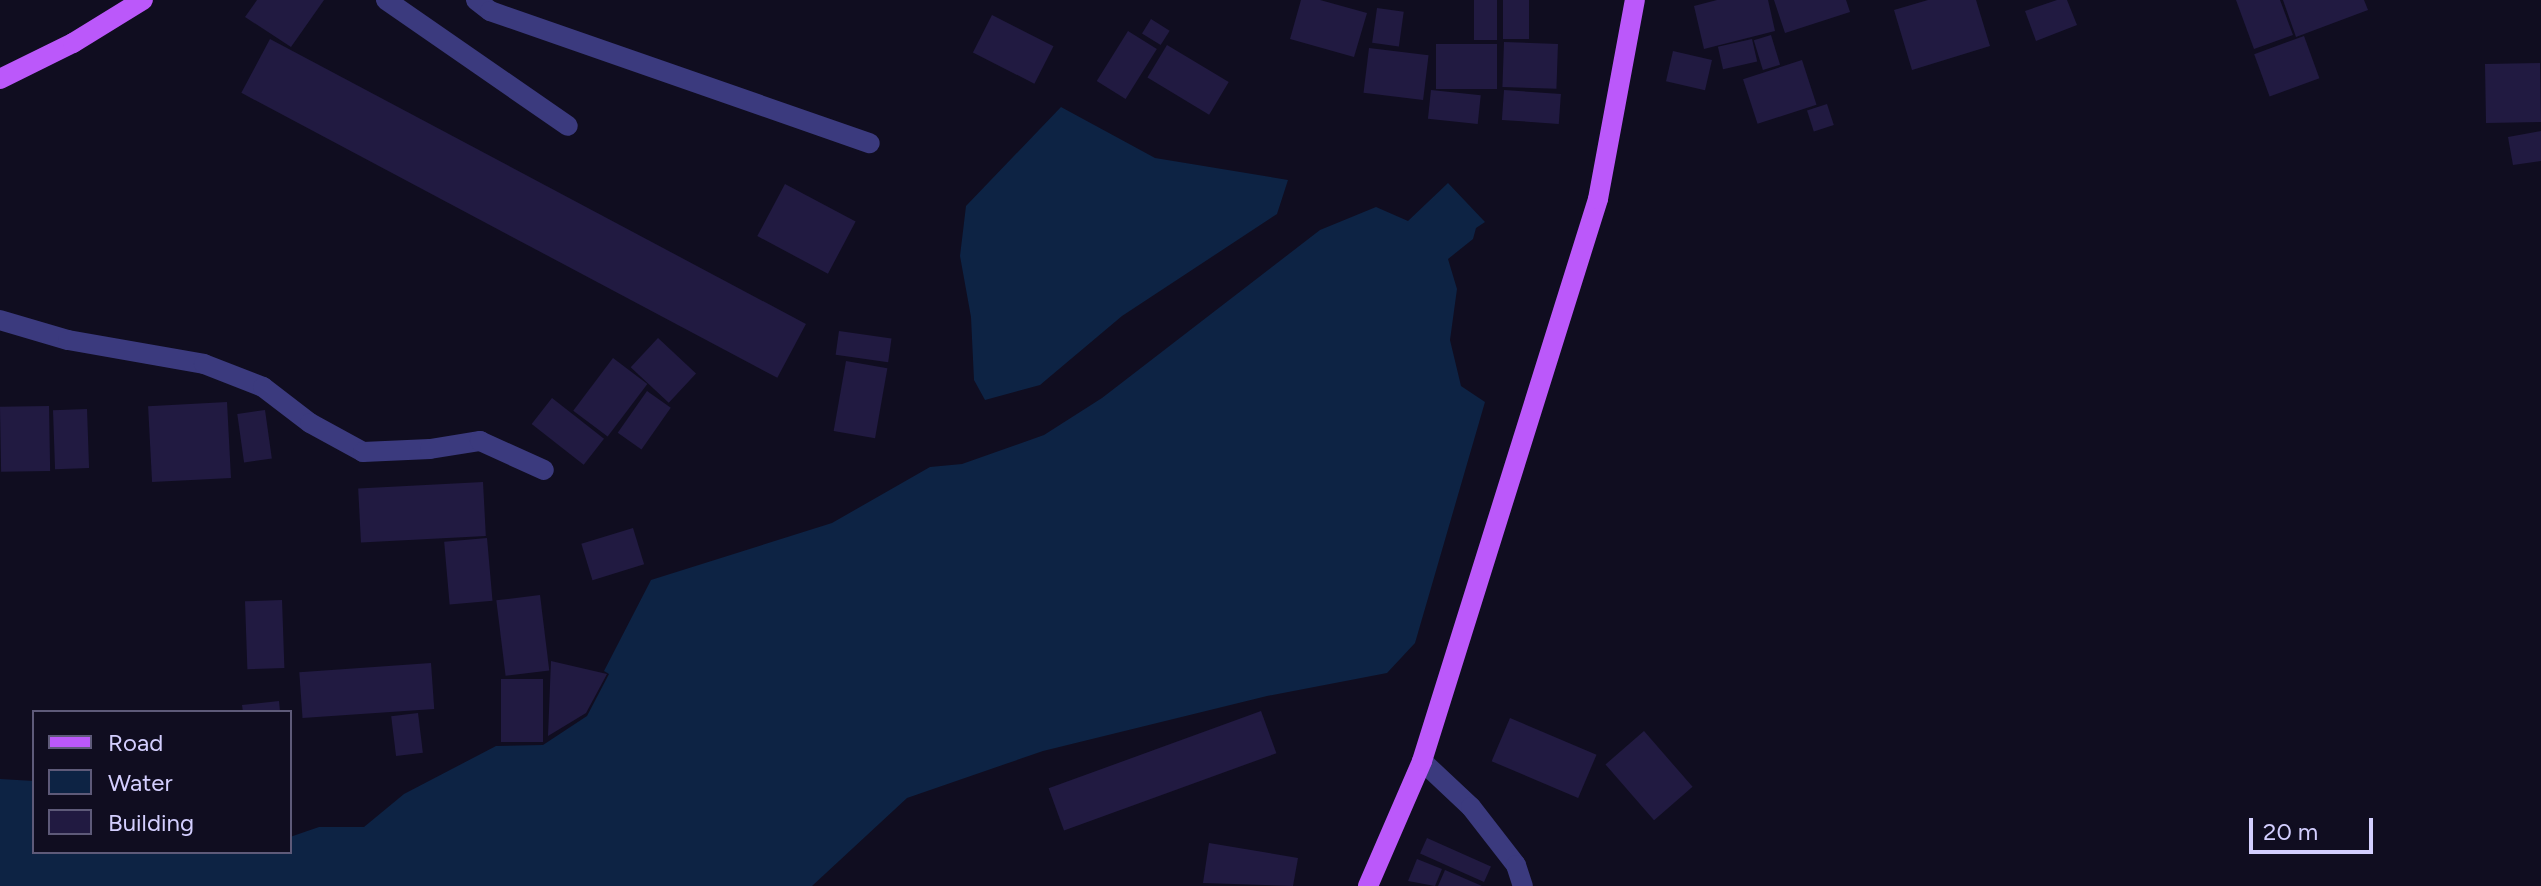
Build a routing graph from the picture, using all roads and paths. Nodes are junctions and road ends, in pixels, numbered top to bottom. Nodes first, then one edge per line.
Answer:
1 (143, 0) edge
2 (386, 0) edge
3 (476, 0) edge
4 (1635, 0) edge
5 (0, 79) edge
6 (568, 126) dead end
7 (870, 143) dead end
8 (0, 320) edge
9 (544, 470) dead end
10 (1422, 761) junction
11 (1368, 886) edge
12 (1523, 886) edge

1 - 5 main road
2 - 6 street
3 - 7 street
4 - 10 main road
8 - 9 street
10 - 11 main road
10 - 12 street

